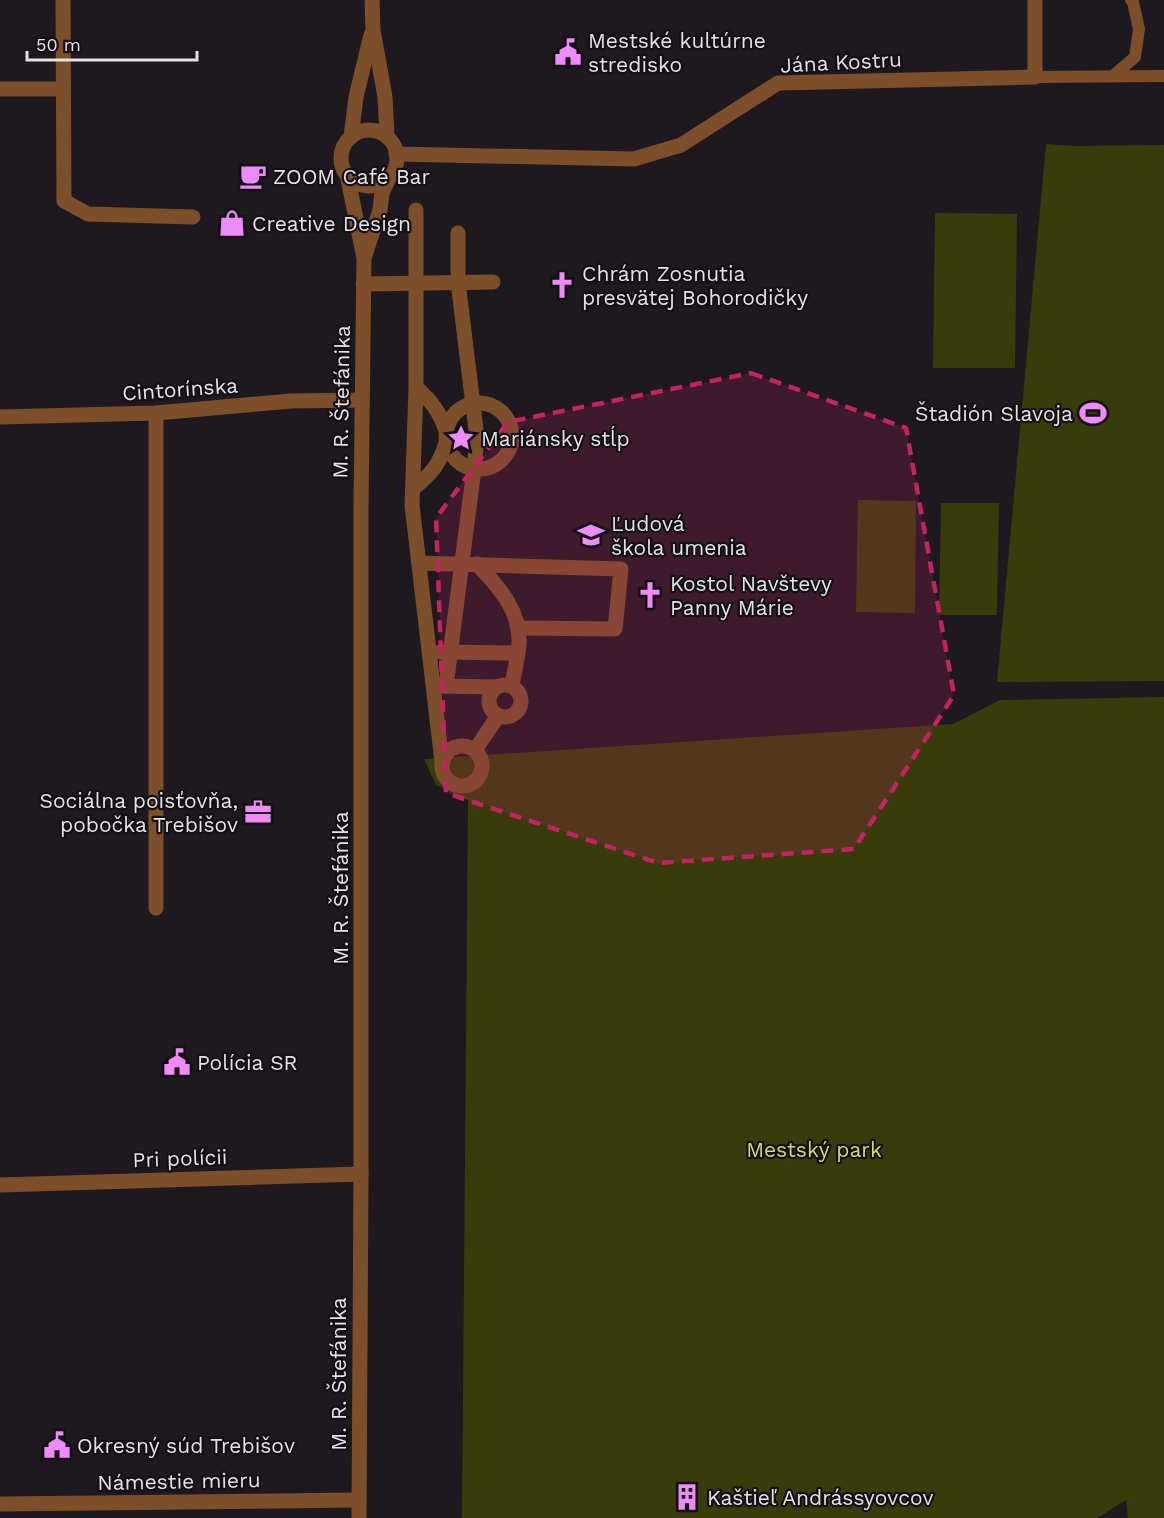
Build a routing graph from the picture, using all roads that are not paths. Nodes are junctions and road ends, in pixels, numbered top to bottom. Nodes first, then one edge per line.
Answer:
1 (63, 0) edge
2 (372, 0) edge
3 (1035, 0) edge
4 (1131, 0) edge
5 (373, 30) junction
6 (1113, 76) junction
7 (1164, 76) edge
8 (1035, 77) junction
9 (0, 89) edge
10 (63, 89) junction
11 (351, 137) junction
12 (387, 137) junction
13 (396, 154) junction
14 (346, 174) junction
15 (390, 176) junction
16 (416, 210) dead end
17 (193, 217) dead end
18 (458, 233) dead end
19 (364, 258) junction
20 (416, 282) junction
21 (458, 282) junction
22 (493, 282) dead end
23 (363, 284) junction
24 (416, 387) junction
25 (362, 400) junction
26 (472, 404) junction
27 (156, 413) junction
28 (0, 417) edge
29 (446, 437) junction
30 (474, 469) junction
31 (414, 488) junction
32 (419, 563) junction
33 (469, 563) junction
34 (518, 628) junction
35 (431, 652) junction
36 (450, 652) junction
37 (520, 664) junction
38 (440, 686) junction
39 (512, 686) junction
40 (496, 687) junction
41 (498, 716) junction
42 (475, 750) junction
43 (442, 762) junction
44 (156, 908) dead end
45 (361, 1174) junction
46 (0, 1185) edge
47 (358, 1500) junction
48 (0, 1504) edge
49 (359, 1518) edge

1 - 10 street
2 - 5 street
3 - 8 street
4 - 6 lane
5 - 11 street
5 - 12 street
6 - 7 lane, Jána Kostru
6 - 8 lane, Jána Kostru
8 - 13 street, Jána Kostru
9 - 10 street
10 - 17 street
11 - 12 street
11 - 14 street
12 - 13 street
13 - 15 street
14 - 15 street
14 - 19 street, M. R. Štefánika
15 - 19 street, M. R. Štefánika
16 - 20 street
18 - 21 street
19 - 23 street, M. R. Štefánika
20 - 21 street
20 - 23 street
20 - 24 street
21 - 22 street
21 - 26 street
23 - 25 street, M. R. Štefánika
24 - 29 street
24 - 31 street
25 - 27 street, Cintorínska
25 - 45 street, M. R. Štefánika
26 - 29 street
26 - 30 street
26 - 30 street
27 - 28 street, Cintorínska
27 - 44 street
29 - 30 street
29 - 31 street
30 - 33 street
31 - 32 street
32 - 33 street
32 - 35 street
33 - 34 street
33 - 34 street
33 - 36 street
34 - 37 street
35 - 36 street
35 - 38 street
36 - 37 street
36 - 38 street
37 - 39 street
38 - 40 street
38 - 43 street
39 - 40 street
39 - 41 street
40 - 41 street
41 - 42 street
42 - 43 street
42 - 43 street
45 - 46 street, Pri polícii
45 - 47 street, M. R. Štefánika
47 - 48 street, Námestie mieru
47 - 49 street, M. R. Štefánika

